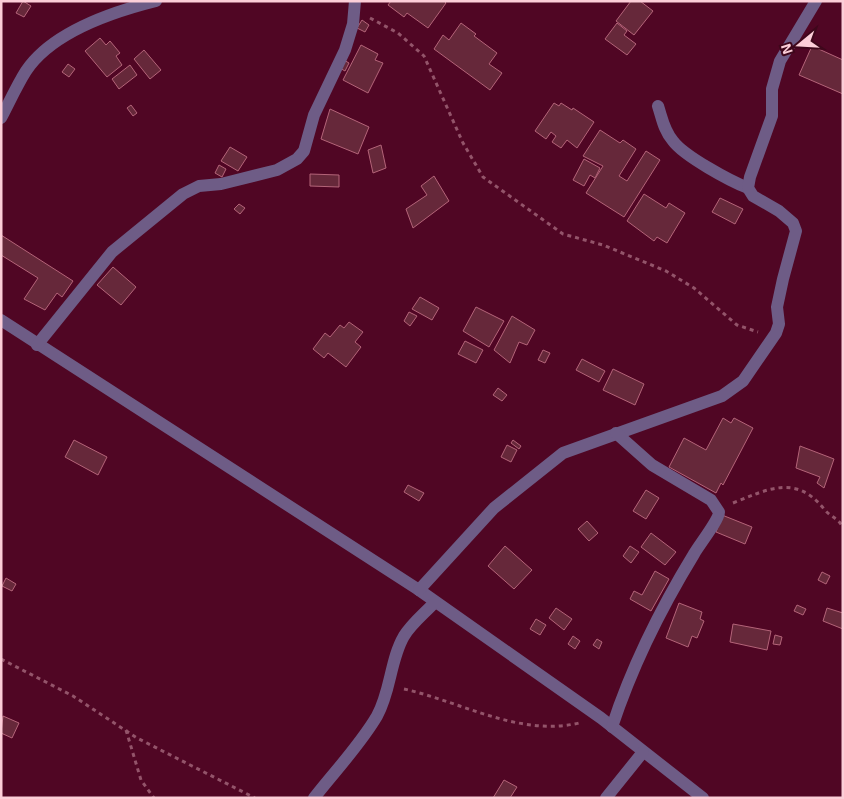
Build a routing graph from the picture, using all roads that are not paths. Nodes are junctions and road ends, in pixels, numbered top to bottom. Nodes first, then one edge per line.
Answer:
1 (156, 1) edge
2 (816, 1) edge
3 (355, 5) edge
4 (658, 106) dead end
5 (1, 118) edge
6 (748, 188) junction
7 (1, 320) edge
8 (37, 345) junction
9 (616, 433) junction
10 (419, 590) junction
11 (435, 602) junction
12 (612, 727) junction
13 (643, 752) junction
14 (314, 798) edge
15 (606, 798) edge
16 (703, 798) edge

1 - 5 street
2 - 6 street
3 - 8 street
4 - 6 street
6 - 9 street
7 - 8 street
8 - 10 street
9 - 10 street
9 - 12 street
10 - 11 street
11 - 12 street
11 - 14 street
12 - 13 street
13 - 15 street
13 - 16 street

